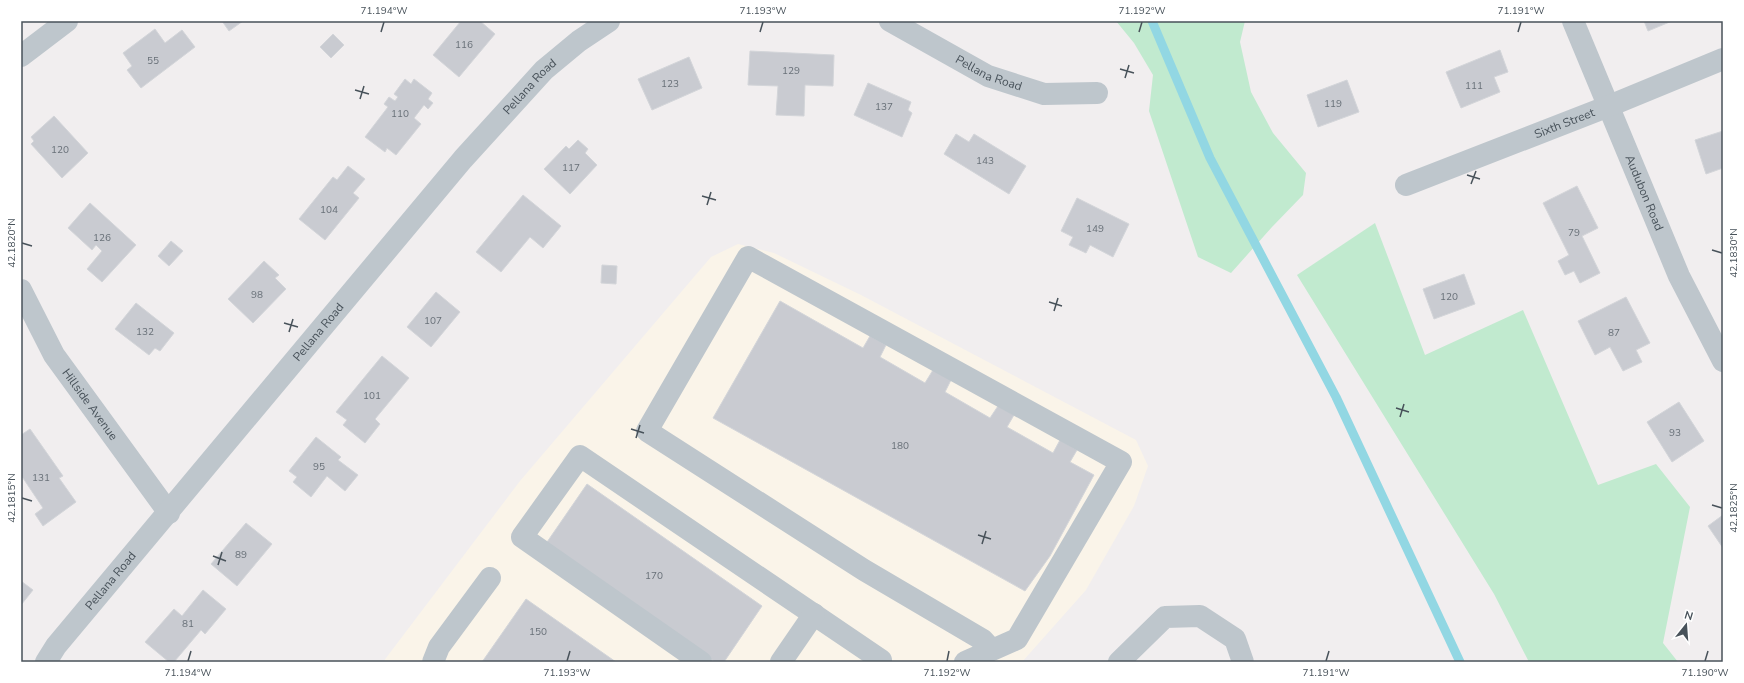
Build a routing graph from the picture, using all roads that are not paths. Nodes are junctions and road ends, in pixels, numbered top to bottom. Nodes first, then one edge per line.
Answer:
1 (67, 21) edge
2 (609, 21) edge
3 (890, 21) edge
4 (1573, 21) edge
5 (21, 56) edge
6 (1723, 59) edge
7 (1097, 93) dead end
8 (1609, 106) junction
9 (1406, 185) dead end
10 (21, 290) edge
11 (1723, 361) edge
12 (169, 512) junction
13 (490, 578) dead end
14 (814, 614) junction
15 (992, 650) junction
16 (886, 661) edge
17 (46, 662) edge
18 (433, 662) edge
19 (702, 662) edge
20 (781, 662) edge
21 (965, 662) edge
22 (1119, 662) edge
23 (1243, 662) edge

1 - 5 street
2 - 12 street, Pellana Road
3 - 7 street, Pellana Road
4 - 8 street, Audubon Road
6 - 8 street, Sixth Street
8 - 9 street, Sixth Street
8 - 11 street, Audubon Road
10 - 12 street, Hillside Avenue
12 - 17 street, Pellana Road
13 - 18 street
14 - 16 street
14 - 19 street
14 - 20 street
15 - 15 street
15 - 21 street
22 - 23 street

